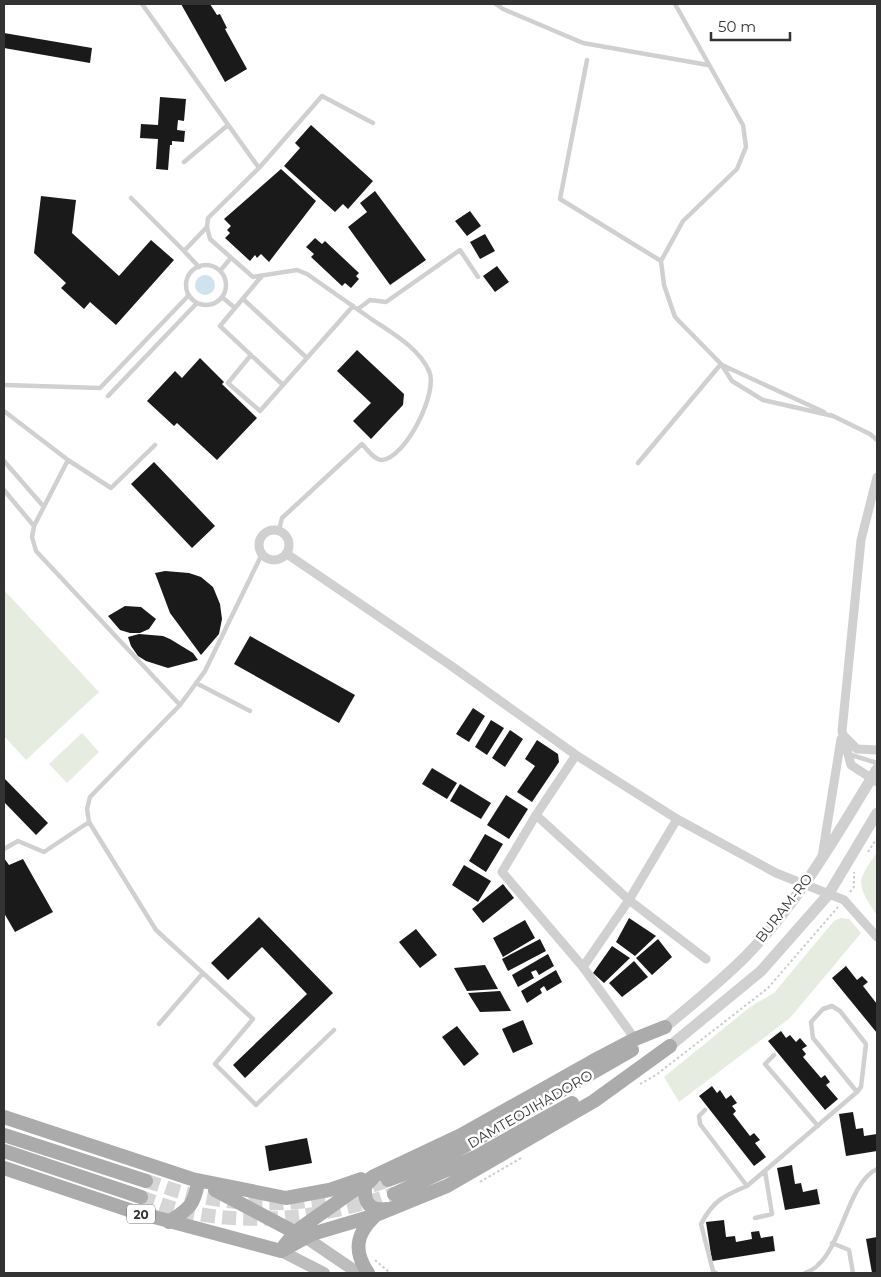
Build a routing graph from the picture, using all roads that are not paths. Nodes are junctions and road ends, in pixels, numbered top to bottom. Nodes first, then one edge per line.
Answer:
1 (142, 4) edge
2 (496, 4) edge
3 (675, 4) edge
4 (587, 60) dead end
5 (708, 65) junction
6 (373, 123) dead end
7 (228, 126) junction
8 (184, 162) dead end
9 (259, 168) junction
10 (131, 198) dead end
11 (207, 227) junction
12 (184, 251) junction
13 (230, 258) junction
14 (661, 261) junction
15 (199, 267) junction
16 (220, 271) junction
17 (261, 277) junction
18 (478, 277) dead end
19 (189, 295) junction
20 (222, 297) junction
21 (243, 299) junction
22 (197, 302) junction
23 (235, 308) junction
24 (355, 308) junction
25 (251, 355) junction
26 (307, 358) junction
27 (721, 364) junction
28 (4, 385) edge
29 (283, 385) junction
30 (108, 396) dead end
31 (4, 410) edge
32 (833, 416) junction
33 (877, 440) edge
34 (155, 445) dead end
35 (68, 460) junction
36 (4, 461) edge
37 (638, 463) dead end
38 (877, 477) edge
39 (4, 490) edge
40 (44, 507) junction
41 (34, 526) junction
42 (278, 530) junction
43 (262, 554) junction
44 (287, 554) junction
45 (196, 683) junction
46 (180, 704) junction
47 (250, 711) dead end
48 (842, 731) junction
49 (877, 750) edge
50 (847, 754) junction
51 (576, 755) junction
52 (877, 763) edge
53 (875, 776) edge
54 (877, 812) edge
55 (536, 815) junction
56 (676, 819) junction
57 (89, 822) junction
58 (4, 849) edge
59 (822, 857) junction
60 (804, 885) junction
61 (828, 894) junction
62 (629, 900) junction
63 (877, 937) edge
64 (706, 959) dead end
65 (583, 967) junction
66 (202, 972) junction
67 (159, 1024) dead end
68 (665, 1027) junction
69 (334, 1030) dead end
70 (634, 1039) junction
71 (670, 1046) joint
72 (774, 1055) dead end
73 (857, 1092) junction
74 (705, 1110) dead end
75 (4, 1118) edge
76 (818, 1126) junction
77 (4, 1135) edge
78 (4, 1151) edge
79 (4, 1168) edge
80 (877, 1169) edge
81 (765, 1172) junction
82 (388, 1175) junction
83 (146, 1180) tunnel mouth
84 (195, 1181) junction
85 (747, 1186) junction
86 (141, 1198) tunnel mouth
87 (394, 1201) junction
88 (376, 1215) junction
89 (755, 1218) dead end
90 (169, 1222) junction
91 (300, 1234) junction
92 (832, 1243) junction
93 (281, 1251) junction
94 (324, 1273) edge
95 (358, 1273) edge
96 (368, 1273) edge
97 (716, 1273) edge
98 (805, 1273) edge
99 (853, 1273) edge

1 - 7 lane
2 - 5 lane
3 - 5 lane
4 - 14 lane
5 - 14 lane
6 - 9 lane
7 - 8 lane
7 - 9 lane
9 - 11 lane
10 - 12 lane
11 - 12 lane
11 - 13 lane
12 - 15 lane
13 - 16 lane
13 - 17 lane
14 - 27 lane
15 - 16 lane
15 - 19 lane
16 - 20 lane
17 - 21 lane
17 - 24 lane
18 - 24 lane
19 - 22 lane
19 - 28 lane
20 - 22 lane
20 - 23 lane
21 - 23 lane
21 - 26 lane
22 - 30 lane
23 - 25 lane
24 - 26 lane
24 - 42 lane
25 - 29 lane
25 - 29 lane
26 - 29 lane
27 - 32 lane
27 - 32 lane
27 - 37 lane
31 - 35 lane
32 - 33 lane
34 - 35 lane
35 - 40 lane
36 - 40 lane
38 - 48 street
39 - 41 lane
40 - 41 lane
41 - 46 lane
42 - 43 street
42 - 44 street
43 - 44 street
43 - 45 lane
44 - 51 street
45 - 46 lane
45 - 47 lane
46 - 57 lane
48 - 49 street
48 - 50 street
48 - 59 street
50 - 52 lane
50 - 53 street
51 - 55 street
51 - 56 street
53 - 59 street, BURAM-RO
54 - 61 street, BURAM-RO
55 - 62 street
55 - 65 street
56 - 60 street
56 - 62 street
57 - 58 lane
57 - 66 lane
59 - 60 street, BURAM-RO
60 - 61 street
60 - 68 street, BURAM-RO
61 - 63 street
61 - 71 street, BURAM-RO
62 - 64 street
62 - 65 street
65 - 70 street
66 - 67 lane
66 - 69 lane
68 - 70 main road
68 - 82 main road, DAMTEOJIHADORO
70 - 82 main road
71 - 87 main road
72 - 76 lane
73 - 73 lane
73 - 76 lane
74 - 85 lane
75 - 84 main road
76 - 81 lane
77 - 83 main road
78 - 86 main road, 20
79 - 90 main road, 20
80 - 92 lane
81 - 85 lane
81 - 89 lane
82 - 84 main road
82 - 87 main road
82 - 91 main road
84 - 90 main road
84 - 91 main road
85 - 97 lane
87 - 88 main road
88 - 91 main road
88 - 96 main road
90 - 93 main road, 20
91 - 93 main road
91 - 95 main road
92 - 98 lane
92 - 99 lane
93 - 94 main road

